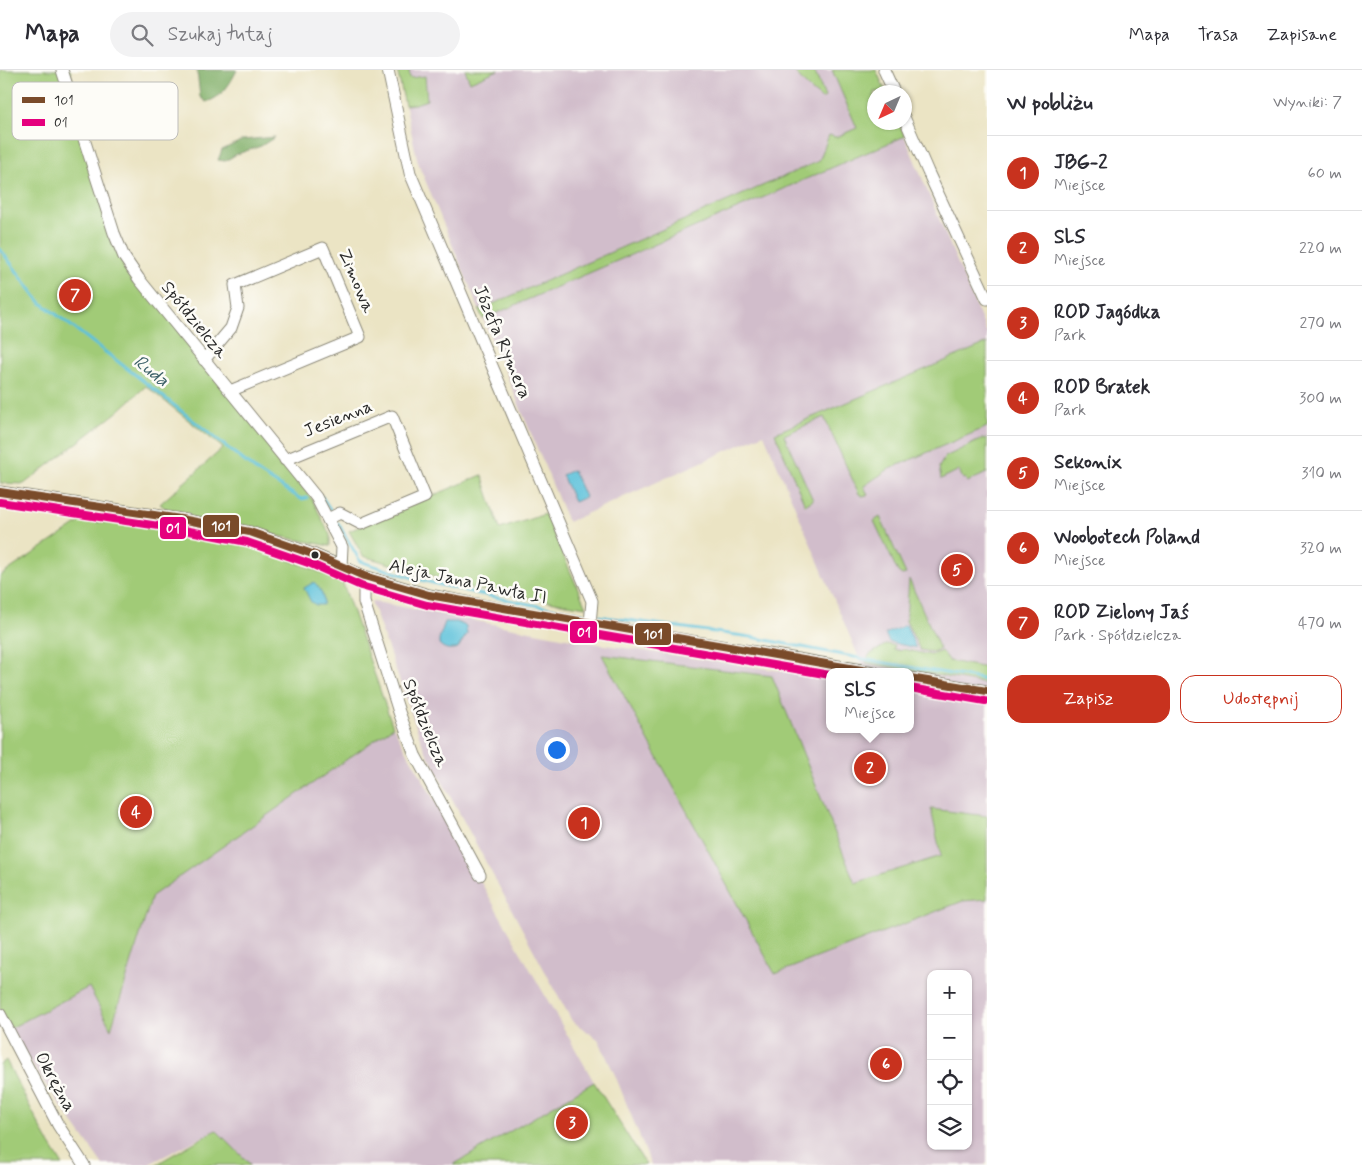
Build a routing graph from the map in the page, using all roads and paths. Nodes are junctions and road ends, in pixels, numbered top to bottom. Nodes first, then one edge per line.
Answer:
1 (62, 70) edge
2 (388, 70) edge
3 (884, 70) edge
4 (66, 82) edge
5 (891, 85) edge
6 (910, 130) edge
7 (84, 140) edge
8 (987, 299) edge
9 (204, 360) junction
10 (230, 392) junction
11 (285, 460) junction
12 (0, 492) edge
13 (33, 496) junction
14 (0, 497) edge
15 (328, 519) junction
16 (341, 567) junction
17 (364, 576) junction
18 (590, 624) junction
19 (850, 668) edge
20 (914, 679) edge
21 (987, 691) edge
22 (480, 875) dead end
23 (0, 1014) edge
24 (84, 1165) edge

1 - 4 street, Spółdzielcza
2 - 18 street, Józefa Rymera
3 - 5 street
6 - 8 street
7 - 9 street, Spółdzielcza
9 - 10 street, Spółdzielcza
9 - 10 street, Zimowa
10 - 11 street, Spółdzielcza
11 - 15 street, Spółdzielcza
11 - 15 street, Jesienna
12 - 13 street, Aleja Jana Pawła II
13 - 14 street, Aleja Jana Pawła II
13 - 16 street, Aleja Jana Pawła II
15 - 16 street, Spółdzielcza
16 - 17 street, Aleja Jana Pawła II
17 - 18 street, Aleja Jana Pawła II
17 - 22 street, Spółdzielcza
18 - 19 street, Aleja Jana Pawła II
20 - 21 street
23 - 24 street, Okrężna

